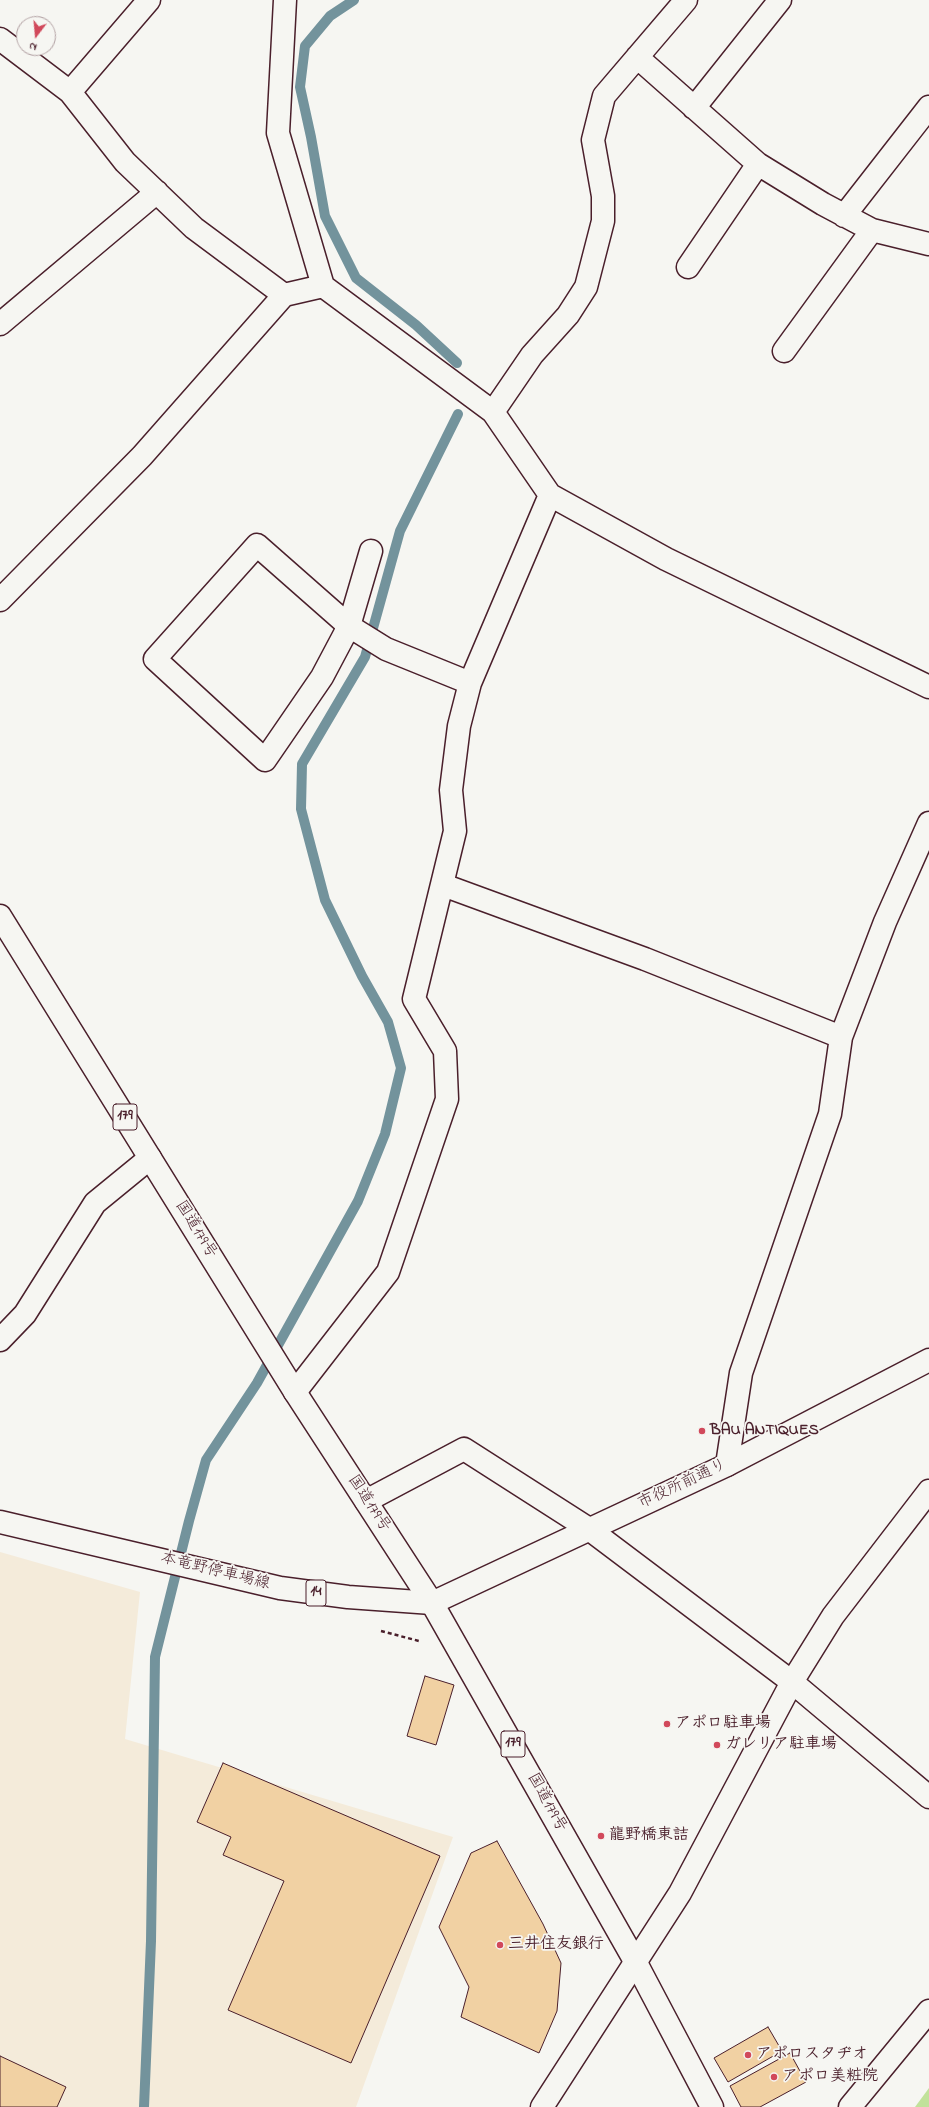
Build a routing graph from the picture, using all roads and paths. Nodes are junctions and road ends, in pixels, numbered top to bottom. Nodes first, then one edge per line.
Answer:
1 (149, 0) edge
2 (285, 0) edge
3 (686, 0) edge
4 (780, 0) edge
5 (0, 39) edge
6 (637, 57) junction
7 (70, 92) junction
8 (929, 107) edge
9 (694, 108) junction
10 (758, 164) junction
11 (157, 192) junction
12 (844, 216) junction
13 (872, 230) junction
14 (929, 244) edge
15 (688, 267) dead end
16 (323, 286) junction
17 (284, 295) junction
18 (0, 324) edge
19 (784, 351) dead end
20 (493, 412) junction
21 (550, 494) junction
22 (371, 551) dead end
23 (0, 600) edge
24 (349, 626) junction
25 (470, 683) junction
26 (929, 687) edge
27 (929, 823) edge
28 (443, 885) junction
29 (0, 916) edge
30 (841, 1037) junction
31 (150, 1158) junction
32 (0, 1340) edge
33 (929, 1360) edge
34 (295, 1392) junction
35 (727, 1465) junction
36 (929, 1492) edge
37 (366, 1501) junction
38 (0, 1522) edge
39 (589, 1529) junction
40 (432, 1603) junction
41 (792, 1682) junction
42 (929, 1797) edge
43 (635, 1961) junction
44 (929, 2011) edge
45 (542, 2107) edge
46 (712, 2107) edge
47 (850, 2107) edge

1 - 7 main road
2 - 16 main road
3 - 6 main road
4 - 9 main road
5 - 7 main road
6 - 9 main road
6 - 20 main road
7 - 11 main road
8 - 12 main road
9 - 10 main road
10 - 12 main road
10 - 15 main road
11 - 17 main road
11 - 18 main road
12 - 13 main road
13 - 14 main road
13 - 19 main road
16 - 17 main road
16 - 20 main road
17 - 23 main road
20 - 21 main road
21 - 25 main road
21 - 26 main road
22 - 24 main road
24 - 24 main road
24 - 25 main road
25 - 28 main road
27 - 30 main road
28 - 30 main road
28 - 34 main road
29 - 31 main road, 国道179号 / 179
30 - 35 main road
31 - 32 main road
31 - 34 main road, 国道179号 / 179
33 - 35 main road, 市役所前通り
34 - 37 main road, 国道179号 / 179
35 - 39 main road, 市役所前通り
36 - 41 main road
37 - 39 main road
37 - 40 main road, 国道179号 / 179
38 - 40 main road, 本竜野停車場線 / 14
39 - 40 main road, 市役所前通り
39 - 41 main road
40 - 43 main road, 国道179号 / 179
41 - 42 main road
41 - 43 main road
43 - 45 main road
43 - 46 main road, 国道179号 / 179
44 - 47 main road

